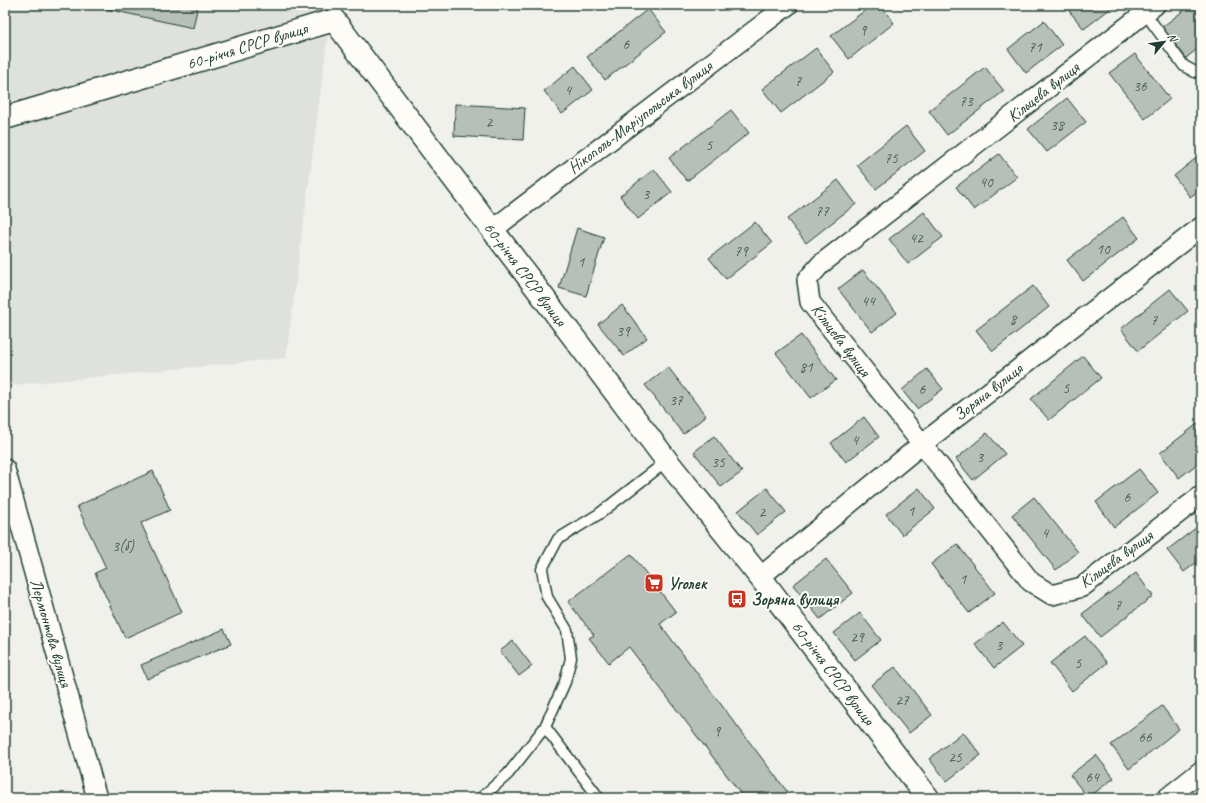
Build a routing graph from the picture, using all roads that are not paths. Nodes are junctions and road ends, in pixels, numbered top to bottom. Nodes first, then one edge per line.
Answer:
1 (788, 5) edge
2 (1150, 9) edge
3 (336, 13) edge
4 (1201, 71) edge
5 (5, 118) edge
6 (1201, 227) edge
7 (492, 230) junction
8 (922, 444) junction
9 (667, 461) junction
10 (5, 469) edge
11 (1201, 496) edge
12 (760, 577) junction
13 (546, 727) junction
14 (1201, 771) edge
15 (97, 798) edge
16 (481, 798) edge
17 (599, 798) edge
18 (928, 798) edge
19 (1167, 798) edge

1 - 7 street, Нікополь-Маріупольська вулиця
2 - 4 lane
2 - 8 street, Кільцева вулиця
3 - 5 street, 60-річчя СРСР вулиця
3 - 7 street, 60-річчя СРСР вулиця
6 - 8 street, Зоряна вулиця
7 - 9 street, 60-річчя СРСР вулиця
8 - 11 street, Кільцева вулиця
8 - 12 street, Зоряна вулиця
9 - 12 street, 60-річчя СРСР вулиця
9 - 13 lane
10 - 15 street, Лермонтова вулиця
12 - 18 street, 60-річчя СРСР вулиця
13 - 16 lane
13 - 17 lane
14 - 19 street

